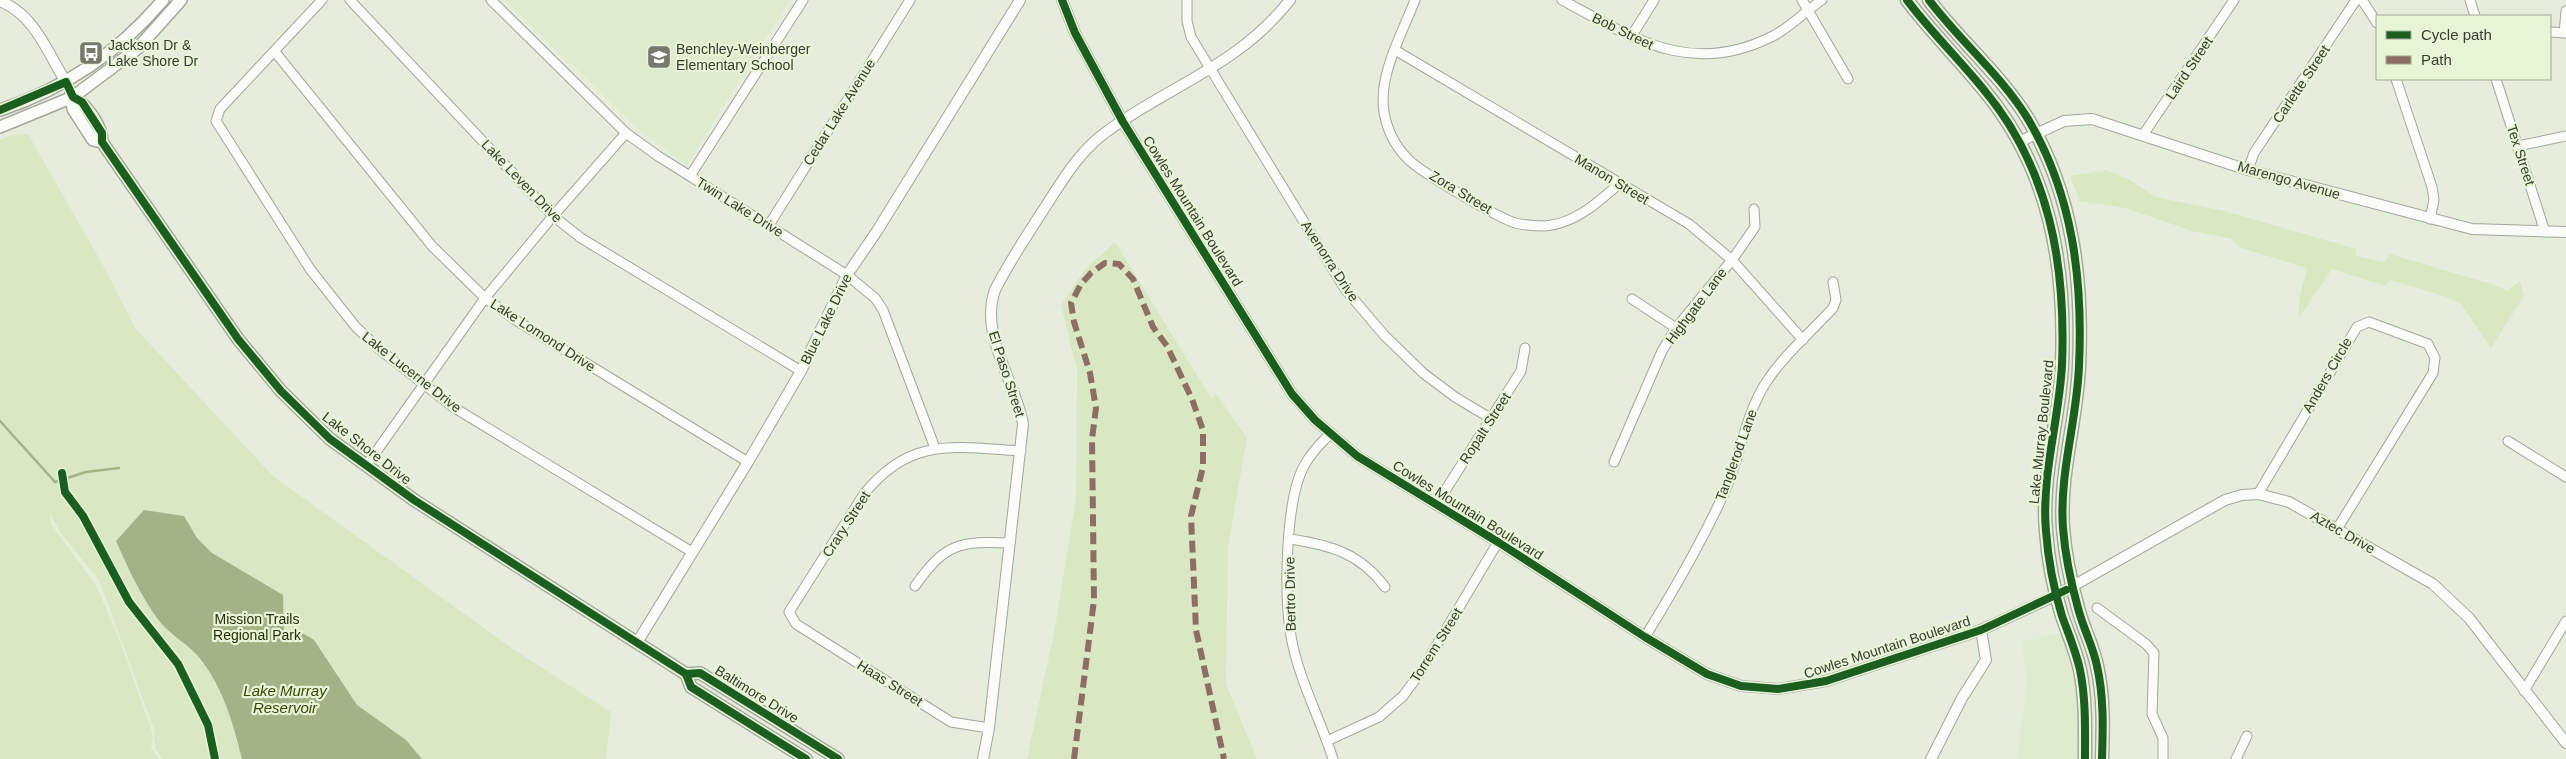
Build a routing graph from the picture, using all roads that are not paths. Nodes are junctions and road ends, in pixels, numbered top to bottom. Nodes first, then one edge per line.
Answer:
1 (163, 0) edge
2 (181, 0) edge
3 (322, 0) edge
4 (350, 0) edge
5 (491, 0) edge
6 (803, 0) edge
7 (910, 0) edge
8 (1020, 0) edge
9 (1062, 0) edge
10 (1187, 0) edge
11 (1290, 0) edge
12 (1415, 0) edge
13 (1562, 0) edge
14 (1654, 0) edge
15 (1802, 0) edge
16 (1822, 0) edge
17 (1907, 0) edge
18 (1930, 0) edge
19 (2234, 0) edge
20 (2356, 0) edge
21 (2362, 0) edge
22 (2470, 0) edge
23 (0, 1) edge
24 (1807, 9) junction
25 (2566, 11) edge
26 (2475, 15) edge
27 (2376, 21) edge
28 (2551, 32) edge
29 (2565, 33) edge
30 (1631, 37) junction
31 (1395, 50) junction
32 (275, 52) junction
33 (1211, 69) junction
34 (1848, 79) dead end
35 (2396, 80) edge
36 (2496, 80) edge
37 (66, 82) junction
38 (73, 97) junction
39 (0, 110) edge
40 (1123, 122) junction
41 (0, 127) edge
42 (626, 133) junction
43 (2035, 134) junction
44 (2144, 135) junction
45 (2566, 136) edge
46 (2019, 142) junction
47 (2518, 146) junction
48 (2248, 170) junction
49 (690, 176) junction
50 (1619, 184) junction
51 (1754, 209) dead end
52 (553, 216) junction
53 (2430, 220) junction
54 (2069, 221) junction
55 (769, 225) junction
56 (2052, 226) junction
57 (2545, 232) junction
58 (2566, 232) edge
59 (1732, 260) junction
60 (847, 276) junction
61 (1833, 282) dead end
62 (485, 298) junction
63 (1632, 300) dead end
64 (1676, 328) junction
65 (1803, 340) junction
66 (1525, 348) dead end
67 (801, 371) junction
68 (424, 383) junction
69 (1490, 418) junction
70 (1330, 434) junction
71 (2508, 441) dead end
72 (934, 448) junction
73 (1021, 451) junction
74 (748, 462) junction
75 (1614, 462) dead end
76 (366, 466) junction
77 (2566, 477) edge
78 (2258, 494) junction
79 (1436, 505) junction
80 (2337, 529) junction
81 (1290, 539) junction
82 (1498, 542) junction
83 (1010, 543) junction
84 (692, 552) junction
85 (915, 586) dead end
86 (1385, 587) dead end
87 (2066, 590) junction
88 (2097, 608) dead end
89 (2566, 621) edge
90 (796, 624) joint
91 (1981, 630) junction
92 (1645, 637) junction
93 (638, 641) junction
94 (686, 674) junction
95 (2524, 691) junction
96 (2103, 713) junction
97 (2085, 715) junction
98 (989, 728) junction
99 (2248, 736) dead end
100 (1327, 742) junction
101 (2566, 743) edge
102 (806, 759) edge
103 (838, 759) edge
104 (983, 759) edge
105 (1333, 759) edge
106 (1931, 759) edge
107 (2084, 759) edge
108 (2102, 759) edge
109 (2163, 759) edge
110 (2236, 759) edge

1 - 37 main road
2 - 38 main road
3 - 32 street
4 - 52 street, Lake Leven Drive
5 - 42 street, Twin Lake Drive
6 - 49 street
7 - 55 street, Cedar Lake Avenue
8 - 60 street, Blue Lake Drive
9 - 40 street, Cowles Mountain Boulevard
10 - 33 street, Avenorra Drive
11 - 33 street, El Paso Street
12 - 31 street, Zora Street
13 - 30 street, Bob Street
14 - 30 street
15 - 24 street
16 - 24 street, Bob Street
17 - 46 main road, Lake Murray Boulevard
18 - 43 main road, Lake Murray Boulevard
19 - 44 street, Laird Street
20 - 48 street, Carlette Street
21 - 27 street
22 - 26 street
23 - 37 street, Lake Shore Drive
24 - 30 street, Bob Street
24 - 34 street
25 - 29 street
28 - 29 street
31 - 50 street, Manon Street
31 - 50 street, Zora Street
32 - 62 street, Lake Lomond Drive
32 - 68 street, Lake Lucerne Drive
33 - 40 street, El Paso Street
33 - 69 street, Avenorra Drive
35 - 53 street
36 - 47 street, Tex Street
37 - 38 main road, Lake Shore Drive
37 - 39 main road
38 - 41 main road
38 - 76 main road, Lake Shore Drive
40 - 70 street, Cowles Mountain Boulevard
40 - 73 street, El Paso Street
42 - 49 street, Twin Lake Drive
42 - 52 street
43 - 44 street, Marengo Avenue
43 - 46 street, Marengo Avenue
43 - 54 main road, Lake Murray Boulevard
44 - 48 street, Marengo Avenue
45 - 47 street
46 - 56 main road, Lake Murray Boulevard
47 - 57 street, Tex Street
48 - 53 street, Marengo Avenue
49 - 55 street, Twin Lake Drive
50 - 59 street, Manon Street
51 - 59 street, Highgate Lane
52 - 62 street
52 - 67 street, Lake Leven Drive
53 - 57 street, Marengo Avenue
54 - 56 main road
54 - 87 main road, Lake Murray Boulevard
55 - 60 street, Twin Lake Drive
56 - 87 main road, Lake Murray Boulevard
57 - 58 street, Marengo Avenue
59 - 64 street, Highgate Lane
59 - 65 street, Manon Street
60 - 67 street, Blue Lake Drive
60 - 72 street, Twin Lake Drive
61 - 65 street, Tanglerod Lane
62 - 68 street
62 - 74 street, Lake Lomond Drive
63 - 64 street
64 - 75 street, Highgate Lane
65 - 92 street, Tanglerod Lane
66 - 69 street, Ropalt Street
67 - 74 street, Blue Lake Drive
68 - 76 street
68 - 84 street, Lake Lucerne Drive
69 - 79 street, Ropalt Street
70 - 79 street, Cowles Mountain Boulevard
70 - 81 street, Bertro Drive
71 - 77 street
72 - 73 street, Crary Street
72 - 90 street, Crary Street
73 - 83 street, El Paso Street
74 - 84 street, Blue Lake Drive
76 - 93 main road, Lake Shore Drive
78 - 80 street, Aztec Drive
78 - 80 street, Anders Circle
78 - 87 street, Aztec Drive
79 - 82 street, Cowles Mountain Boulevard
80 - 95 street, Aztec Drive
81 - 86 street
81 - 100 street, Bertro Drive
82 - 92 street, Cowles Mountain Boulevard
82 - 100 street, Torrem Street
83 - 85 street
83 - 98 street, El Paso Street
84 - 93 street, Blue Lake Drive
87 - 91 street, Cowles Mountain Boulevard
87 - 96 main road, Lake Murray Boulevard
87 - 97 main road, Lake Murray Boulevard
88 - 109 street
89 - 95 street
90 - 98 street, Haas Street
91 - 92 street, Cowles Mountain Boulevard
91 - 106 street
93 - 94 main road, Lake Shore Drive
94 - 102 main road
94 - 103 main road, Baltimore Drive
95 - 101 street, Aztec Drive
96 - 97 main road
96 - 108 main road, Lake Murray Boulevard
97 - 107 main road, Lake Murray Boulevard
98 - 104 street, El Paso Street
99 - 110 street
100 - 105 street, Bertro Drive

